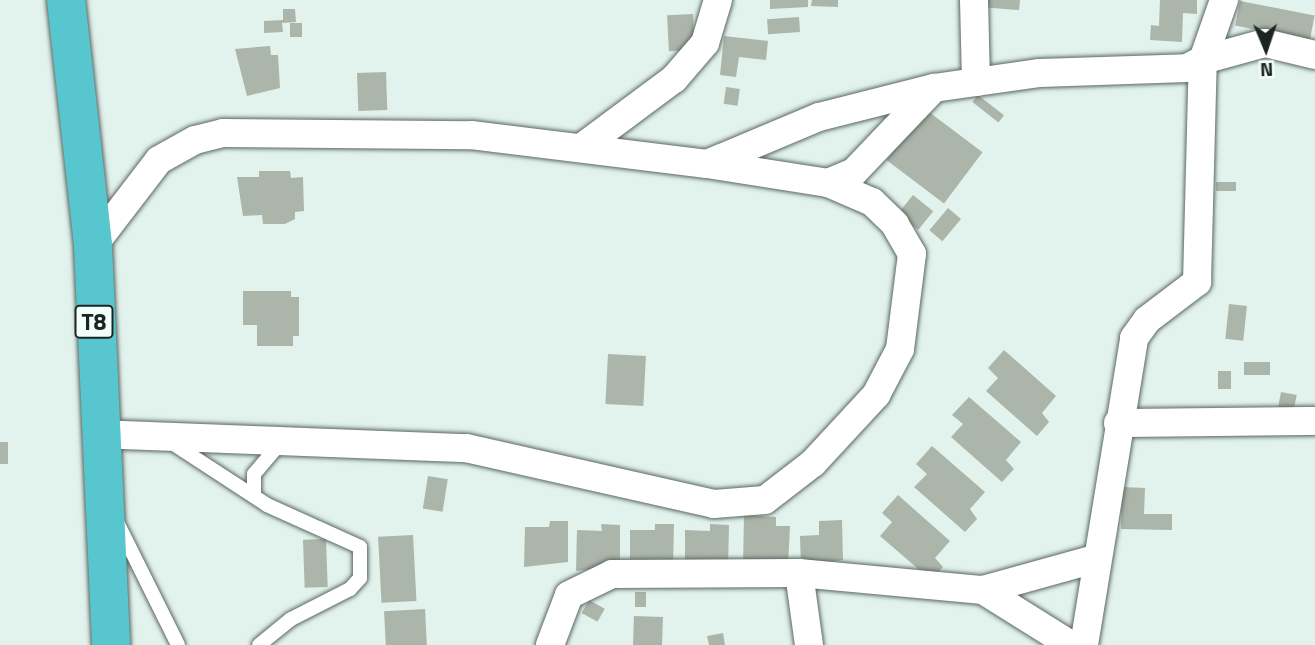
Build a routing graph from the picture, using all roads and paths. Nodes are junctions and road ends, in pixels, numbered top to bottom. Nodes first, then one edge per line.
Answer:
1 (66, 0) edge
2 (718, 0) edge
3 (974, 0) edge
4 (1224, 0) edge
5 (1315, 55) edge
6 (1203, 60) junction
7 (976, 82) junction
8 (934, 88) junction
9 (581, 148) junction
10 (707, 164) junction
11 (828, 183) junction
12 (93, 246) junction
13 (1315, 421) edge
14 (1118, 423) junction
15 (98, 434) junction
16 (163, 437) junction
17 (283, 440) junction
18 (102, 486) junction
19 (254, 496) junction
20 (1095, 559) junction
21 (799, 573) junction
22 (983, 590) junction
23 (111, 645) edge
24 (178, 645) edge
25 (259, 645) edge
26 (550, 645) edge
27 (809, 645) edge
28 (1071, 645) edge
29 (1084, 645) edge

1 - 12 highway, T8
2 - 9 street
3 - 7 street
4 - 6 street
5 - 6 street
6 - 7 street
6 - 14 street
7 - 8 street
8 - 10 street
8 - 11 street
9 - 10 street
9 - 12 street
10 - 11 street
11 - 17 street
12 - 15 highway, T8
13 - 14 street
14 - 20 street
15 - 16 street
15 - 18 highway, T8
16 - 17 street
16 - 19 lane
17 - 19 lane
18 - 23 highway, T8
18 - 24 lane
19 - 25 lane
20 - 22 street
20 - 29 street
21 - 22 street
21 - 26 street
21 - 27 street
22 - 28 street

